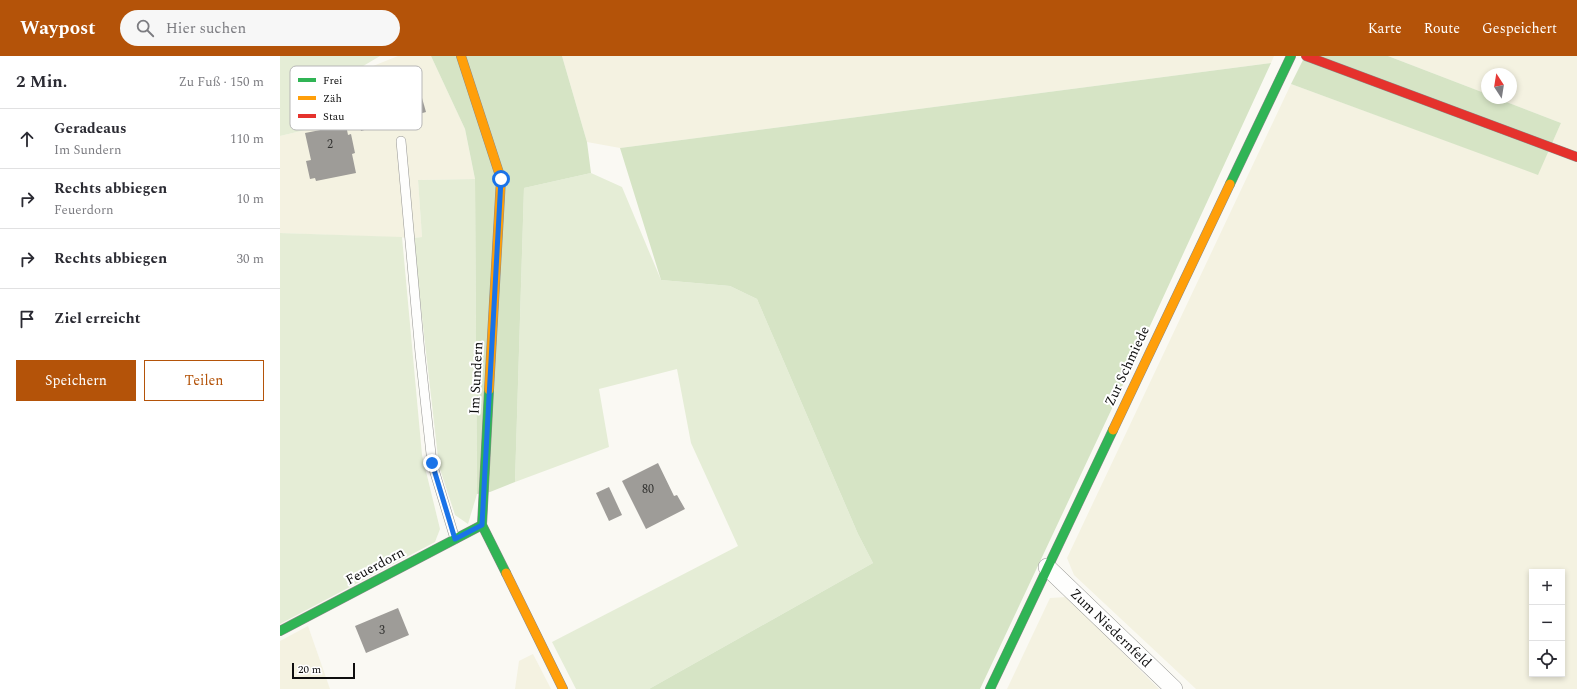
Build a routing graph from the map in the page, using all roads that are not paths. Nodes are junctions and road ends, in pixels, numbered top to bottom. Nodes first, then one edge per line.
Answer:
1 (461, 56) edge
2 (1291, 56) edge
3 (1306, 56) edge
4 (401, 140) dead end
5 (1577, 157) edge
6 (482, 525) junction
7 (455, 539) junction
8 (1047, 567) junction
9 (280, 631) edge
10 (564, 689) edge
11 (990, 689) edge
12 (1174, 689) edge

1 - 6 street, Im Sundern
2 - 8 street, Zur Schmiede
3 - 5 street
4 - 7 lane
6 - 7 street, Feuerdorn
6 - 10 street, Im Sundern
7 - 9 street, Feuerdorn
8 - 11 street, Zur Schmiede
8 - 12 street, Zum Niedernfeld

